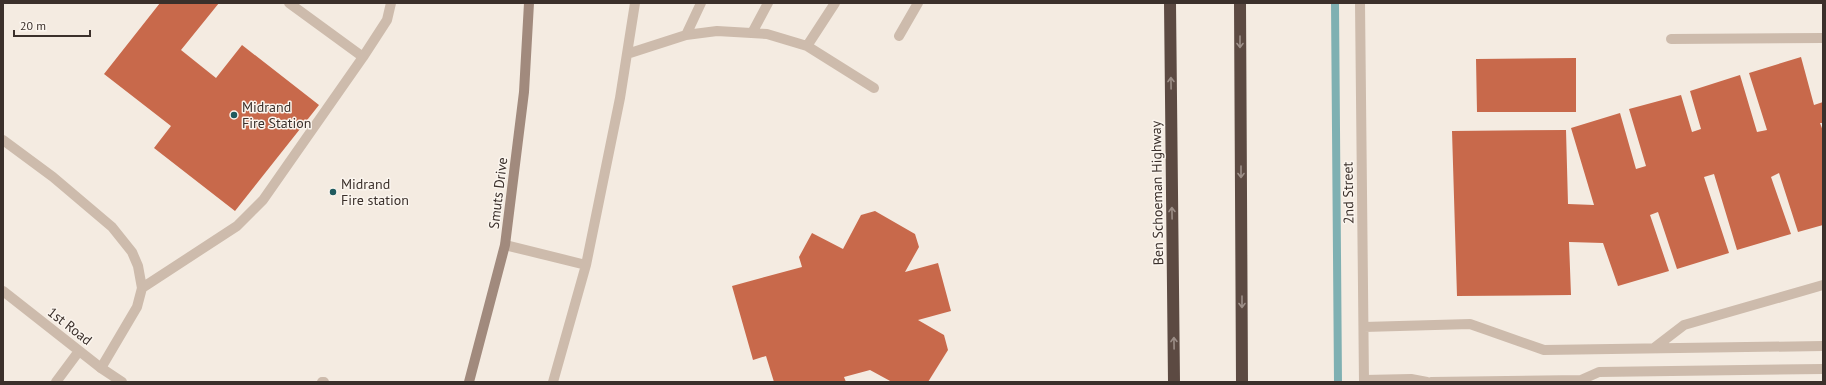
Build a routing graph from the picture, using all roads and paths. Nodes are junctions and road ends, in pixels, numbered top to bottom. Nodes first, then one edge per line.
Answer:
1 (289, 3) edge
2 (391, 3) edge
3 (529, 3) edge
4 (635, 3) edge
5 (701, 3) edge
6 (768, 3) edge
7 (836, 3) edge
8 (918, 3) edge
9 (1170, 3) edge
10 (1240, 3) edge
11 (1360, 3) edge
12 (752, 33) junction
13 (686, 34) junction
14 (899, 36) dead end
15 (1823, 38) edge
16 (1671, 39) dead end
17 (807, 46) junction
18 (627, 54) junction
19 (363, 57) junction
20 (874, 88) dead end
21 (3, 140) edge
22 (505, 245) junction
23 (586, 265) junction
24 (1823, 285) edge
25 (142, 288) junction
26 (3, 291) edge
27 (1364, 327) junction
28 (1823, 346) edge
29 (1654, 348) junction
30 (79, 351) junction
31 (101, 368) junction
32 (1823, 369) edge
33 (1364, 381) edge
34 (56, 382) edge
35 (122, 382) edge
36 (469, 382) edge
37 (553, 382) edge
38 (1174, 382) edge
39 (1242, 382) edge
40 (1427, 382) edge
41 (1431, 382) edge

1 - 19 street
2 - 19 street
3 - 22 main road, Smuts Drive
4 - 18 street
5 - 13 street
6 - 12 street
7 - 17 street
8 - 14 street
38 -> 9 highway, Ben Schoeman Highway
10 -> 39 highway
11 - 27 street, 2nd Street
12 - 13 street
12 - 17 street
13 - 18 street
15 - 16 street
17 - 20 street
18 - 23 street
19 - 25 street
21 - 25 street
22 - 23 street
22 - 36 main road, Smuts Drive
23 - 37 street
24 - 29 street
25 - 31 street
26 - 30 street, 1st Road
27 - 29 street
27 - 33 street, 2nd Street
28 - 29 street
30 - 31 street, 1st Road
30 - 34 street
31 - 35 street, 1st Road
32 - 41 street
33 - 40 street

